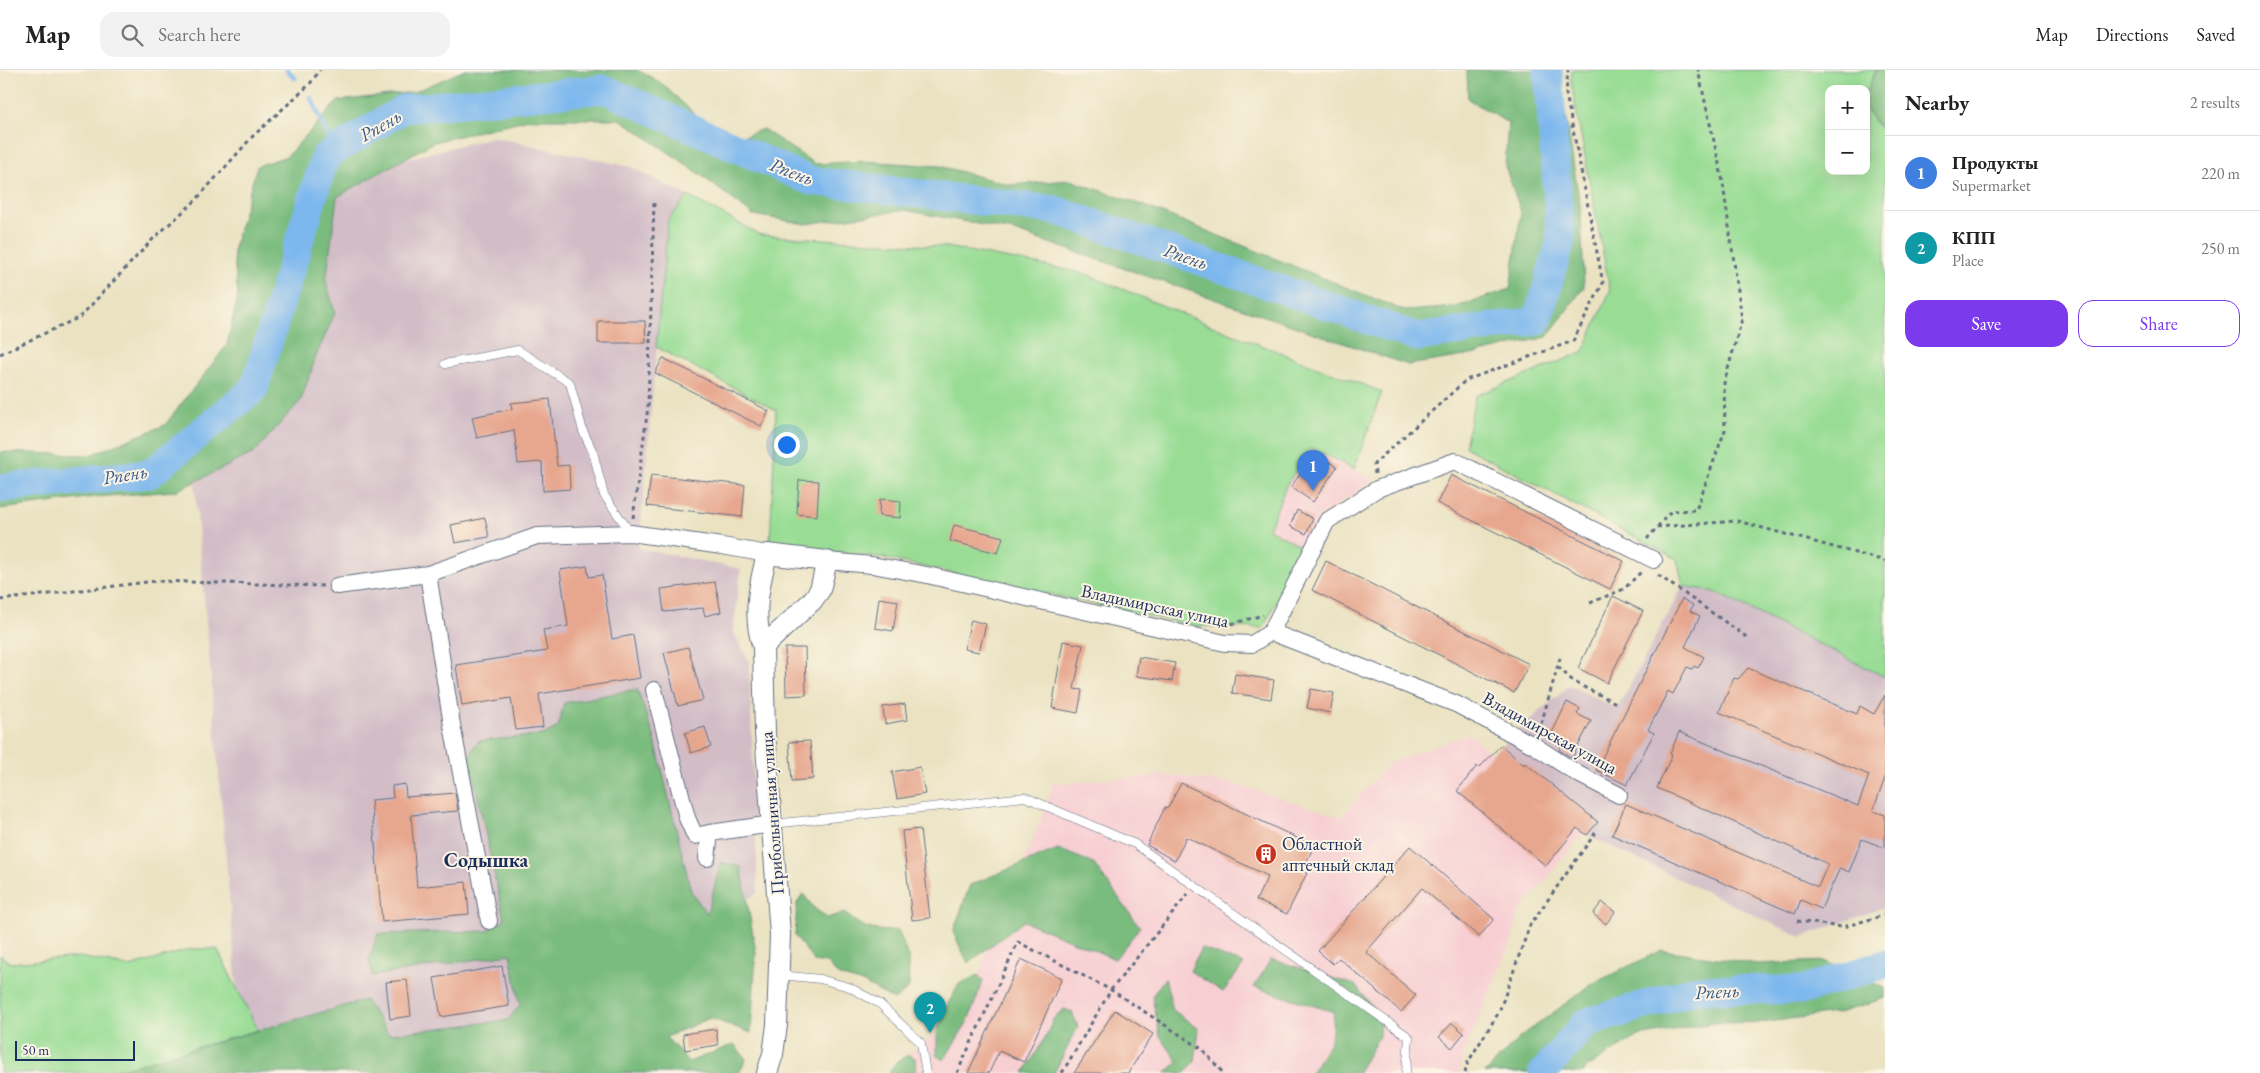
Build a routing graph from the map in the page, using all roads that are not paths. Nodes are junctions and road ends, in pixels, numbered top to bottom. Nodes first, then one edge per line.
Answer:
1 (445, 364) dead end
2 (631, 533) junction
3 (767, 554) junction
4 (1654, 560) road end
5 (827, 561) junction
6 (428, 574) junction
7 (337, 586) road end
8 (1271, 632) junction
9 (763, 647) junction
10 (654, 690) dead end
11 (1619, 795) dead end
12 (773, 824) junction
13 (710, 834) junction
14 (707, 858) dead end
15 (489, 921) dead end
16 (780, 975) junction
17 (767, 1073) edge
18 (926, 1073) edge
19 (1406, 1073) edge

1 - 2 lane
2 - 3 street
2 - 6 street
3 - 5 street
3 - 9 street, Прибольничная улица
4 - 8 street
5 - 8 street, Владимирская улица
5 - 9 street
6 - 7 street
6 - 15 street
8 - 11 street, Владимирская улица
9 - 12 street, Прибольничная улица
10 - 13 street
12 - 13 street
12 - 16 street, Прибольничная улица
12 - 19 lane
13 - 14 street
16 - 17 street, Прибольничная улица
16 - 18 lane

